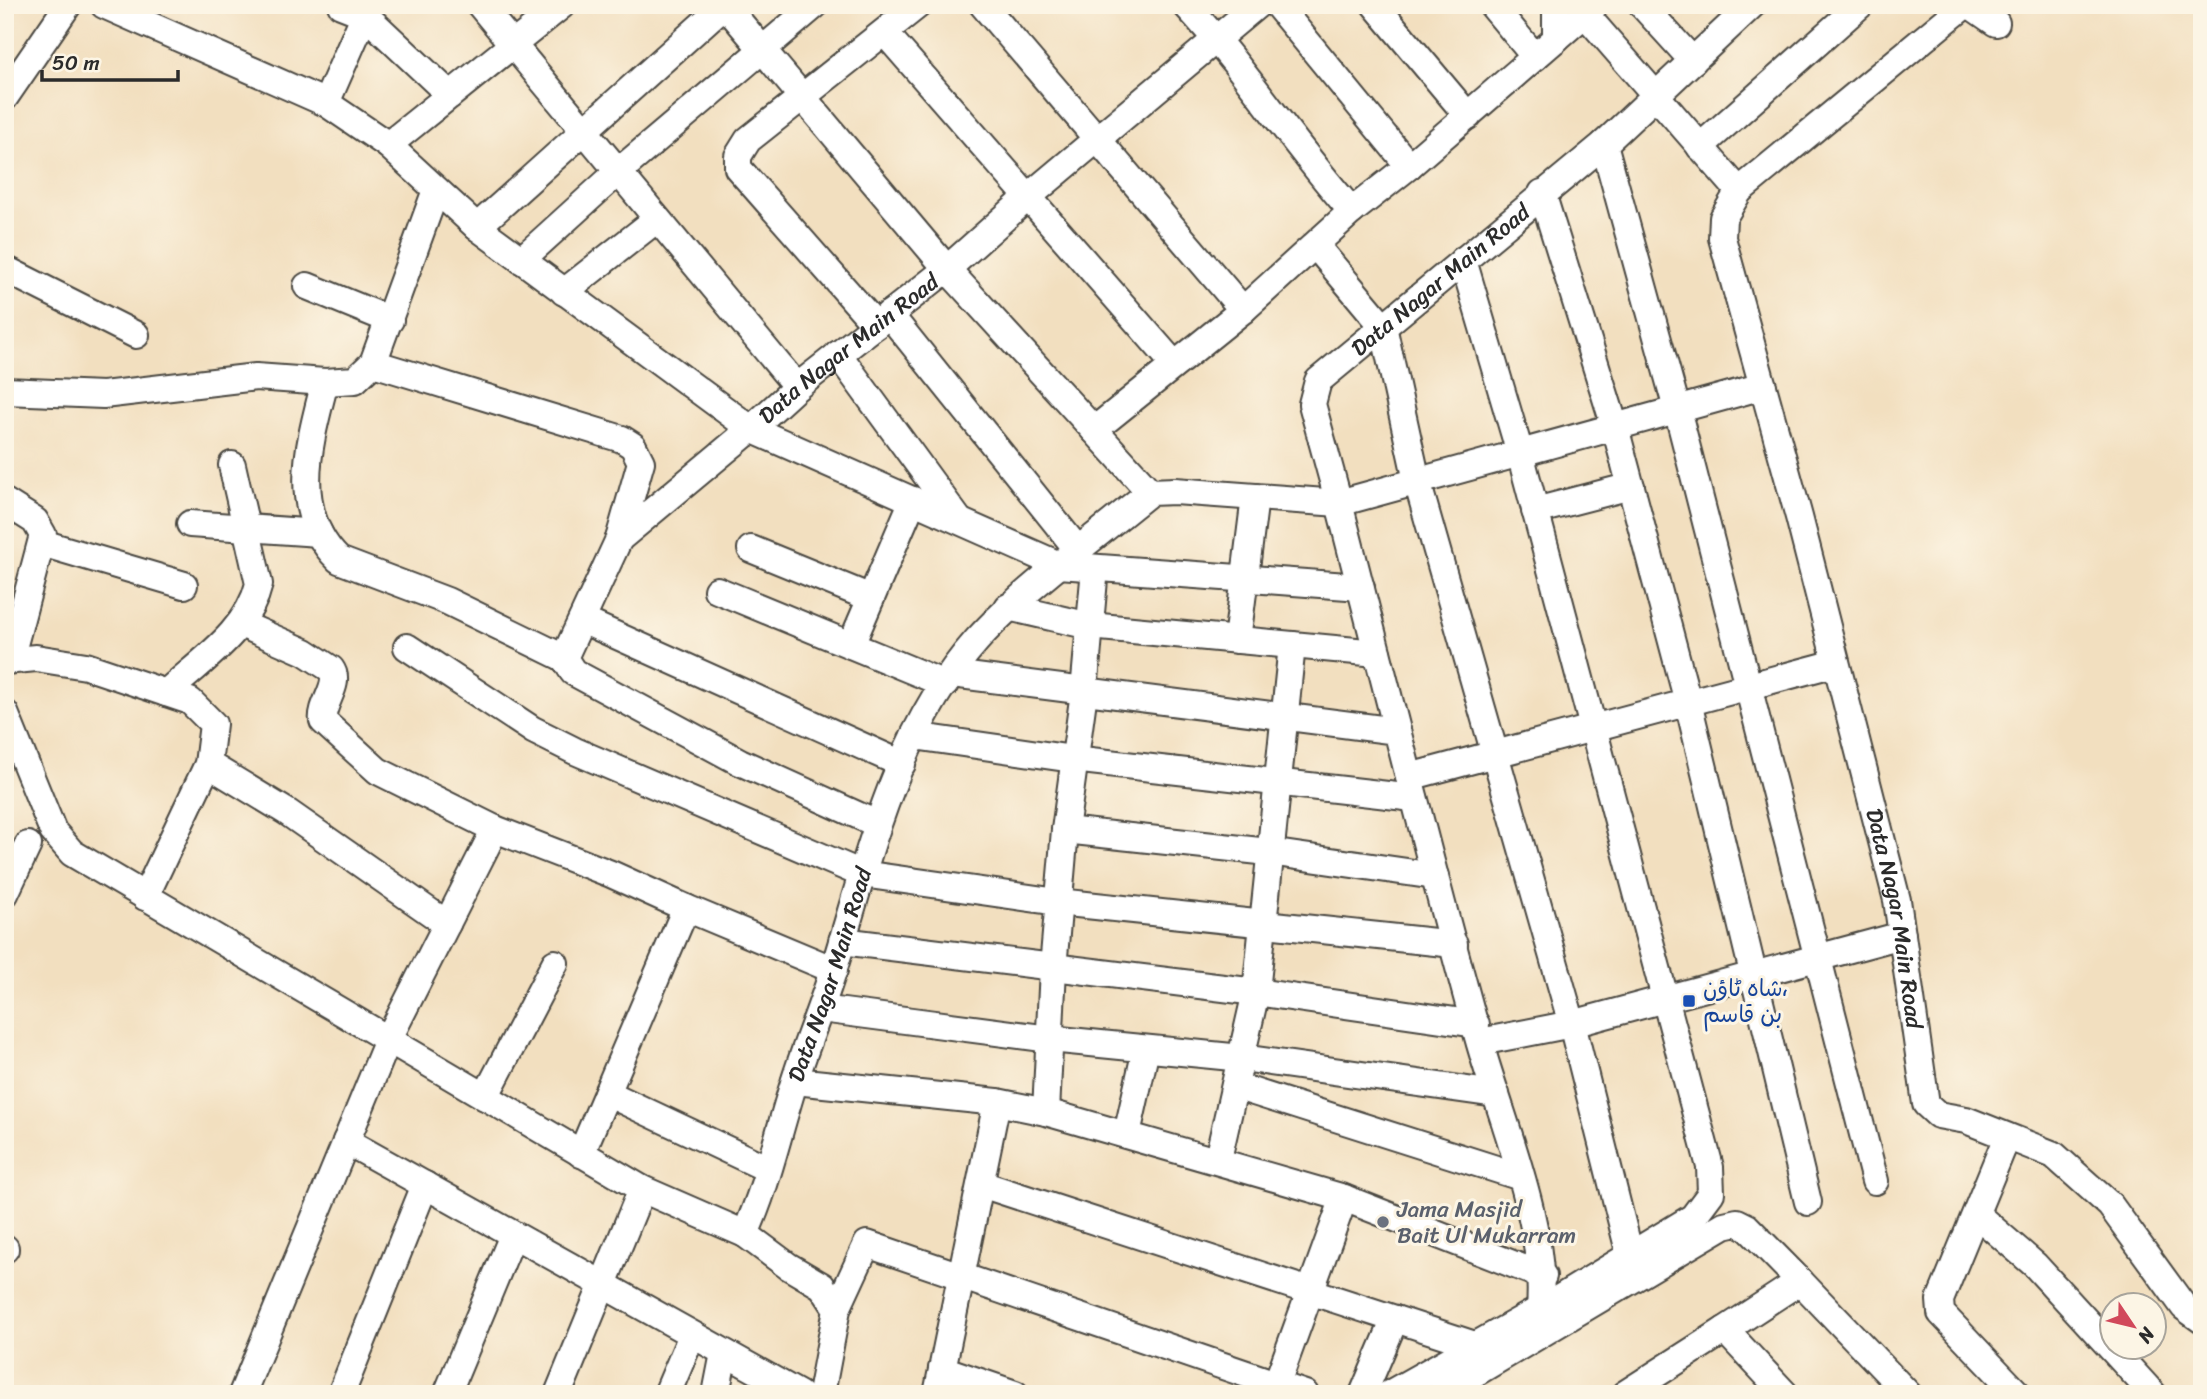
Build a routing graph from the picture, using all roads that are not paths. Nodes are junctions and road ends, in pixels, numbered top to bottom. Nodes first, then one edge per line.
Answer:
1 (68, 5) edge
2 (103, 5) edge
3 (480, 5) edge
4 (562, 5) edge
5 (725, 5) edge
6 (815, 5) edge
7 (918, 5) edge
8 (983, 5) edge
9 (1186, 5) edge
10 (1257, 5) edge
11 (1277, 5) edge
12 (1375, 5) edge
13 (1492, 5) edge
14 (1556, 5) edge
15 (1642, 5) edge
16 (1860, 5) edge
17 (1967, 5) edge
18 (358, 8) edge
19 (1740, 9) edge
20 (1590, 10) edge
21 (1996, 23) dead end
22 (885, 33) junction
23 (1217, 38) junction
24 (1556, 39) junction
25 (513, 45) junction
26 (763, 50) junction
27 (1535, 58) junction
28 (1693, 61) junction
29 (450, 95) junction
30 (1656, 96) junction
31 (5, 97) edge
32 (802, 97) junction
33 (326, 103) junction
34 (1468, 116) junction
35 (584, 131) junction
36 (1096, 141) junction
37 (1604, 144) junction
38 (388, 145) junction
39 (1700, 146) junction
40 (1409, 166) junction
41 (618, 172) junction
42 (436, 190) junction
43 (1739, 191) junction
44 (1542, 193) junction
45 (1028, 197) junction
46 (1352, 211) junction
47 (657, 219) junction
48 (477, 227) junction
49 (1316, 246) junction
50 (1462, 260) junction
51 (521, 261) junction
52 (5, 269) edge
53 (947, 269) junction
54 (307, 286) dead end
55 (564, 292) junction
56 (1243, 310) junction
57 (390, 320) junction
58 (883, 320) junction
59 (1383, 326) junction
60 (136, 335) dead end
61 (838, 354) junction
62 (373, 363) junction
63 (1174, 364) junction
64 (325, 382) junction
65 (1763, 386) junction
66 (797, 387) junction
67 (5, 391) edge
68 (1677, 410) junction
69 (1615, 427) junction
70 (751, 429) junction
71 (1094, 429) junction
72 (1520, 453) junction
73 (232, 465) dead end
74 (1417, 481) junction
75 (1631, 486) junction
76 (1150, 492) junction
77 (1255, 497) junction
78 (913, 500) junction
79 (5, 502) edge
80 (1339, 503) junction
81 (1535, 511) junction
82 (960, 521) junction
83 (190, 524) dead end
84 (246, 526) junction
85 (319, 533) junction
86 (619, 539) junction
87 (42, 543) junction
88 (751, 549) dead end
89 (1077, 561) junction
90 (1245, 579) junction
91 (184, 585) dead end
92 (1360, 587) junction
93 (717, 590) dead end
94 (871, 598) junction
95 (1008, 607) junction
96 (582, 620) junction
97 (241, 624) junction
98 (1090, 626) junction
99 (1237, 640) junction
100 (851, 645) junction
101 (1292, 645) junction
102 (407, 647) dead end
103 (1377, 653) junction
104 (564, 658) junction
105 (8, 661) edge
106 (1836, 663) junction
107 (949, 679) junction
108 (1748, 686) junction
109 (1084, 692) junction
110 (166, 693) junction
111 (1688, 702) junction
112 (5, 713) edge
113 (1285, 717) junction
114 (1591, 728) junction
115 (1397, 731) junction
116 (914, 736) junction
117 (1497, 753) junction
118 (1073, 759) junction
119 (208, 764) junction
120 (902, 764) junction
121 (1276, 782) junction
122 (1412, 787) junction
123 (877, 824) junction
124 (495, 829) junction
125 (1065, 830) junction
126 (53, 831) junction
127 (17, 844) edge
128 (1269, 852) junction
129 (862, 874) junction
130 (1436, 876) junction
131 (5, 894) edge
132 (145, 897) junction
133 (1059, 902) junction
134 (685, 908) junction
135 (1262, 923) junction
136 (447, 924) junction
137 (1902, 935) junction
138 (842, 941) junction
139 (1454, 944) junction
140 (1815, 958) junction
141 (555, 962) dead end
142 (1053, 968) junction
143 (834, 970) junction
144 (1754, 975) junction
145 (1256, 992) junction
146 (1666, 999) junction
147 (821, 1009) junction
148 (1572, 1024) junction
149 (1478, 1033) junction
150 (1050, 1039) junction
151 (388, 1040) junction
152 (1146, 1049) junction
153 (1242, 1058) junction
154 (795, 1081) junction
155 (1235, 1086) junction
156 (607, 1093) junction
157 (1496, 1094) junction
158 (485, 1097) junction
159 (997, 1102) junction
160 (1046, 1112) junction
161 (1127, 1134) junction
162 (2007, 1137) junction
163 (346, 1141) junction
164 (581, 1154) junction
165 (1218, 1159) junction
166 (768, 1169) junction
167 (1521, 1177) junction
168 (1875, 1181) dead end
169 (981, 1184) junction
170 (425, 1185) junction
171 (642, 1189) junction
172 (1344, 1198) junction
173 (1808, 1202) dead end
174 (1976, 1214) junction
175 (745, 1234) junction
176 (513, 1235) junction
177 (1630, 1255) junction
178 (1543, 1276) junction
179 (962, 1277) junction
180 (1800, 1281) junction
181 (603, 1285) junction
182 (1310, 1292) junction
183 (1540, 1308) junction
184 (837, 1309) junction
185 (1395, 1320) junction
186 (2202, 1320) edge
187 (1725, 1330) junction
188 (692, 1335) junction
189 (1475, 1345) junction
190 (724, 1353) junction
191 (940, 1382) edge
192 (1275, 1389) edge
193 (242, 1394) edge
194 (341, 1394) edge
195 (447, 1394) edge
196 (558, 1394) edge
197 (667, 1394) edge
198 (716, 1394) edge
199 (799, 1394) edge
200 (821, 1394) edge
201 (1014, 1394) edge
202 (1305, 1394) edge
203 (1363, 1394) edge
204 (1390, 1394) edge
205 (1440, 1394) edge
206 (1625, 1394) edge
207 (1785, 1394) edge
208 (1908, 1394) edge
209 (2018, 1394) edge
210 (2153, 1394) edge

1 - 31 street
2 - 33 street
3 - 25 street
4 - 25 street
5 - 26 street
5 - 35 street
6 - 26 street
7 - 22 street
8 - 36 street
9 - 23 street
10 - 23 street, Data Nagar Main Road
11 - 40 street
12 - 34 street
13 - 27 street
14 - 24 street
15 - 28 street
16 - 39 street
17 - 21 street
17 - 43 street
18 - 29 street
18 - 33 street
19 - 28 street, Data Nagar Main Road
20 - 24 street
20 - 30 street
22 - 32 street
22 - 45 street
23 - 36 street, Data Nagar Main Road
23 - 46 street
24 - 27 street
25 - 29 street
25 - 35 street
26 - 32 street
26 - 41 street
27 - 34 street
28 - 30 street, Data Nagar Main Road
29 - 38 street
30 - 37 street, Data Nagar Main Road
30 - 39 street
32 - 53 street
32 - 58 street
33 - 38 street
34 - 40 street
35 - 41 street
35 - 48 street
36 - 45 street, Data Nagar Main Road
36 - 56 street
37 - 44 street, Data Nagar Main Road
37 - 68 street
38 - 42 street
39 - 43 street
40 - 46 street
41 - 47 street
41 - 51 street
42 - 48 street
42 - 57 street
43 - 65 street, Data Nagar Main Road
44 - 50 street, Data Nagar Main Road
44 - 69 street
45 - 53 street, Data Nagar Main Road
45 - 63 street
46 - 49 street
47 - 55 street
47 - 66 street
48 - 51 street
49 - 56 street
49 - 59 street
50 - 59 street, Data Nagar Main Road
50 - 72 street
51 - 55 street
52 - 60 street
53 - 58 street, Data Nagar Main Road
53 - 71 street
54 - 57 street
55 - 70 street
56 - 63 street
57 - 62 street
58 - 61 street, Data Nagar Main Road
58 - 89 street
59 - 74 street
59 - 80 street, Data Nagar Main Road
61 - 66 street, Data Nagar Main Road
61 - 82 street
62 - 64 street
62 - 86 street
63 - 71 street
64 - 67 street
64 - 85 street
65 - 68 street
65 - 106 street, Data Nagar Main Road
66 - 70 street, Data Nagar Main Road
68 - 69 street
68 - 108 street
69 - 72 street
69 - 75 street
70 - 78 street, Data Nagar Main Road
70 - 86 street
71 - 76 street
72 - 74 street
72 - 81 street
73 - 84 street
74 - 80 street
74 - 117 street
75 - 81 street
75 - 111 street
76 - 77 street
76 - 89 street, Data Nagar Main Road
77 - 80 street
77 - 90 street
78 - 82 street, Data Nagar Main Road
78 - 94 street
79 - 87 street
80 - 92 street, Data Nagar Main Road
81 - 114 street
82 - 89 street, Data Nagar Main Road
83 - 84 street
84 - 85 street
84 - 97 street
85 - 104 street
86 - 96 street
87 - 91 street
87 - 105 street
88 - 94 street
89 - 90 street, Data Nagar Main Road
89 - 95 street, Data Nagar Main Road
89 - 98 street
90 - 92 street, Data Nagar Main Road
90 - 99 street
92 - 103 street, Data Nagar Main Road
93 - 100 street
94 - 100 street
95 - 98 street
95 - 107 street, Data Nagar Main Road
96 - 104 street
96 - 120 street
97 - 110 street
97 - 124 street
98 - 99 street
98 - 109 street
99 - 101 street
100 - 107 street
101 - 103 street
101 - 113 street
102 - 129 street
103 - 115 street, Data Nagar Main Road
104 - 123 street
105 - 110 street
106 - 108 street
106 - 137 street, Data Nagar Main Road
107 - 109 street
107 - 116 street, Data Nagar Main Road
108 - 111 street
108 - 140 street
109 - 113 street
109 - 118 street
110 - 119 street
111 - 114 street
111 - 144 street
112 - 126 street
113 - 115 street
113 - 121 street
114 - 117 street
114 - 146 street
115 - 122 street, Data Nagar Main Road
116 - 118 street
116 - 120 street, Data Nagar Main Road
117 - 122 street
117 - 148 street
118 - 121 street
118 - 125 street
119 - 132 street
119 - 136 street
120 - 123 street, Data Nagar Main Road
121 - 122 street
121 - 128 street
122 - 130 street, Data Nagar Main Road
123 - 129 street, Data Nagar Main Road
124 - 134 street
124 - 136 street
125 - 128 street
125 - 133 street
126 - 127 street
126 - 132 street
127 - 131 street
128 - 130 street
128 - 135 street
129 - 133 street
129 - 138 street, Data Nagar Main Road
130 - 139 street, Data Nagar Main Road
132 - 151 street
133 - 135 street
133 - 142 street
134 - 143 street
134 - 156 street
135 - 139 street
135 - 145 street
136 - 151 street
137 - 140 street
137 - 162 street, Data Nagar Main Road
138 - 142 street
138 - 143 street, Data Nagar Main Road
139 - 149 street, Data Nagar Main Road
140 - 144 street
140 - 168 street
141 - 158 street
142 - 145 street
142 - 150 street
143 - 147 street, Data Nagar Main Road
144 - 146 street
144 - 173 street
145 - 149 street
145 - 153 street
146 - 148 street
146 - 177 street
147 - 150 street
147 - 154 street, Data Nagar Main Road
148 - 149 street
148 - 177 street
149 - 157 street, Data Nagar Main Road
150 - 152 street
150 - 160 street
151 - 158 street
151 - 163 street
152 - 153 street
152 - 161 street
153 - 155 street
153 - 157 street
154 - 159 street
154 - 166 street, Data Nagar Main Road
155 - 165 street
155 - 167 street
156 - 164 street
156 - 166 street
157 - 167 street, Data Nagar Main Road
158 - 164 street
159 - 160 street
159 - 169 street
160 - 161 street
161 - 165 street
162 - 174 street
162 - 186 street, Data Nagar Main Road
163 - 170 street
163 - 193 street
164 - 171 street
165 - 172 street
166 - 175 street, Data Nagar Main Road
167 - 178 street, Data Nagar Main Road
169 - 179 street
169 - 182 street
170 - 176 street
170 - 194 street
171 - 175 street
171 - 181 street
172 - 178 street
172 - 182 street
174 - 209 street
174 - 210 street
175 - 184 street
176 - 181 street
176 - 195 street
177 - 183 street
178 - 183 street, Data Nagar Main Road
179 - 184 street
179 - 191 street
179 - 192 street
180 - 187 street
180 - 205 street
180 - 208 street
181 - 188 street
181 - 196 street
182 - 185 street
182 - 192 street
183 - 189 street
184 - 200 street
185 - 189 street
185 - 203 street
187 - 206 street
187 - 207 street
188 - 190 street
188 - 197 street
189 - 204 street
190 - 198 street
190 - 199 street
191 - 201 street
192 - 202 street

